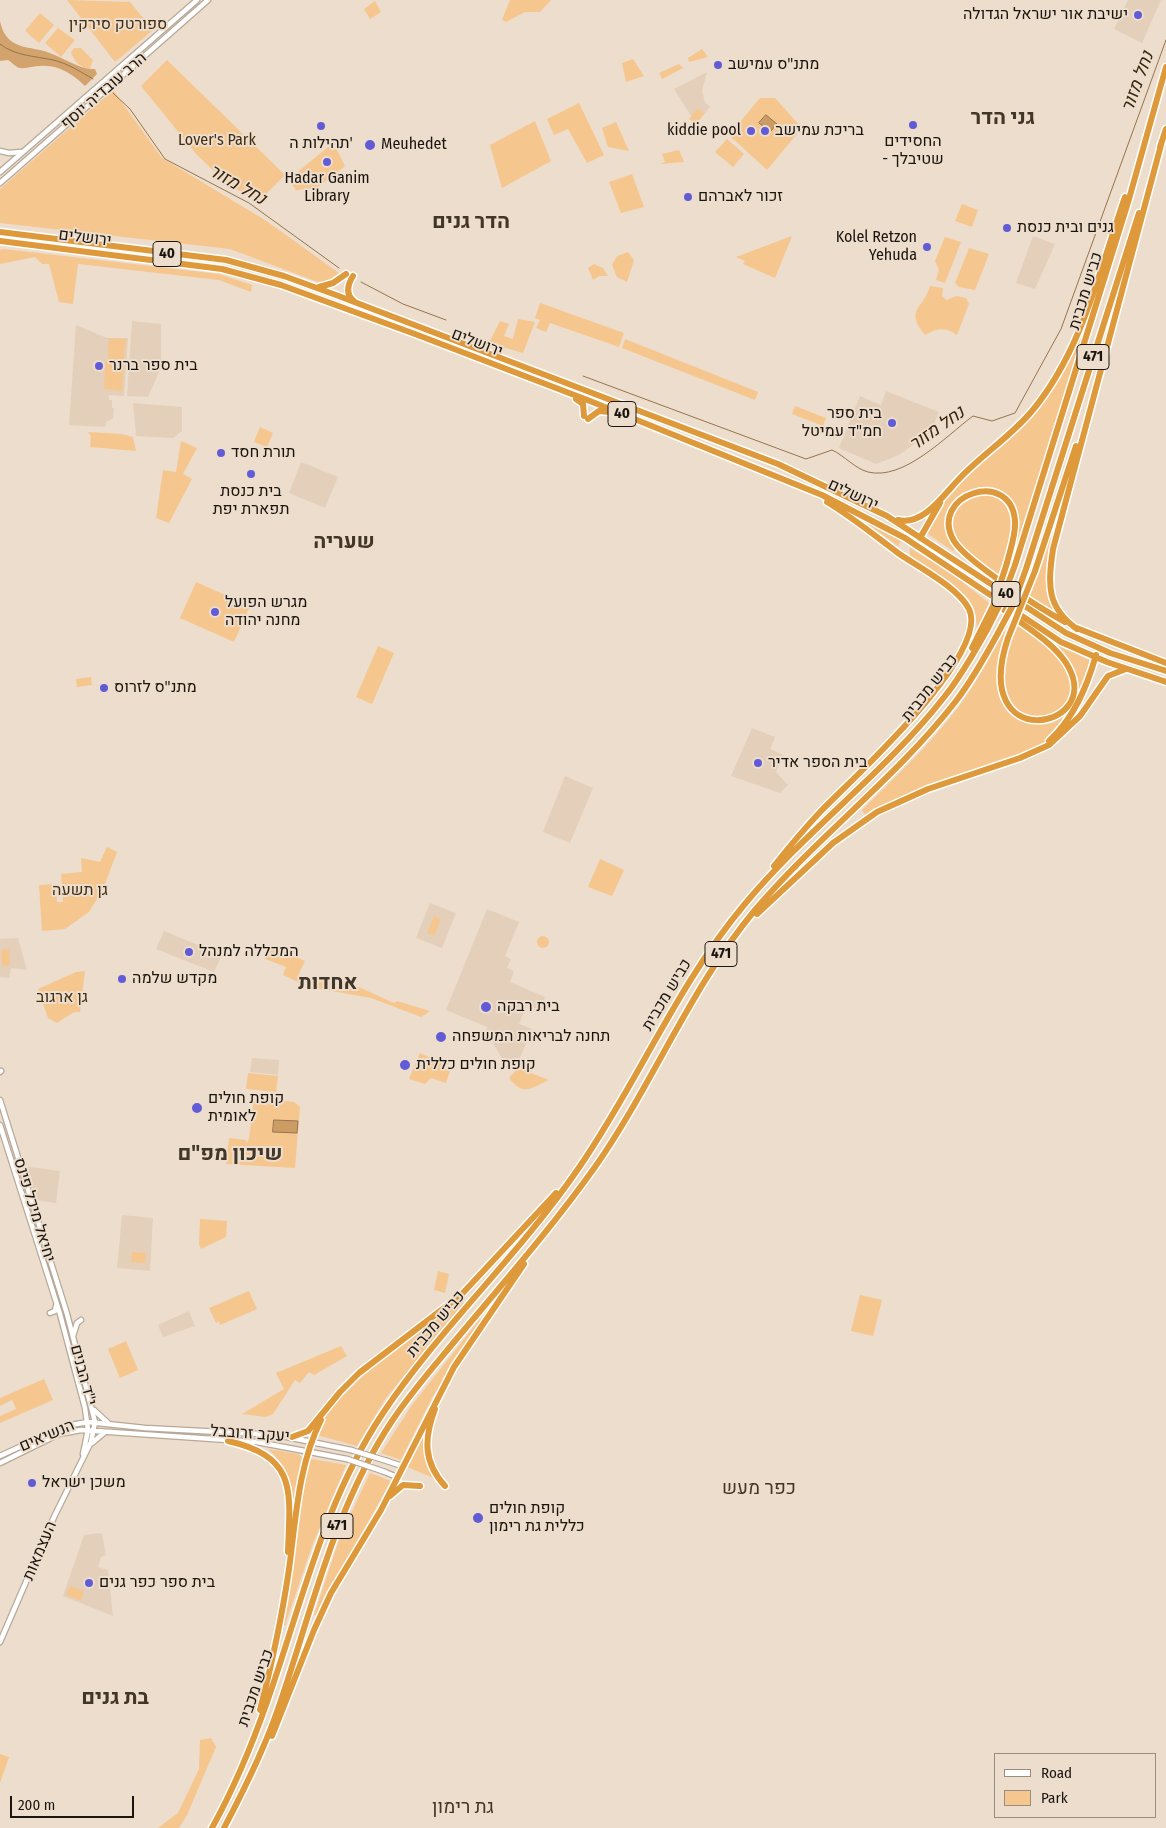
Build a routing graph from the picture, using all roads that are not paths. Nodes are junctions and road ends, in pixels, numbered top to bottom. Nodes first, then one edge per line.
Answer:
1 (197, 0) edge
2 (208, 0) edge
3 (1166, 68) edge
4 (1166, 129) edge
5 (1161, 145) junction
6 (0, 151) edge
7 (22, 152) junction
8 (1140, 152) junction
9 (0, 172) edge
10 (0, 183) edge
11 (1, 232) edge
12 (0, 241) edge
13 (13, 242) junction
14 (0, 245) edge
15 (310, 285) junction
16 (357, 303) junction
17 (1103, 364) junction
18 (550, 386) junction
19 (628, 416) junction
20 (950, 488) junction
21 (807, 489) junction
22 (887, 516) junction
23 (920, 536) junction
24 (921, 548) junction
25 (956, 572) junction
26 (986, 626) junction
27 (1077, 629) junction
28 (1095, 647) junction
29 (1096, 657) junction
30 (1166, 663) edge
31 (1129, 669) junction
32 (1166, 671) edge
33 (1166, 682) edge
34 (1020, 758) junction
35 (743, 906) junction
36 (739, 930) junction
37 (0, 1100) edge
38 (0, 1124) edge
39 (582, 1164) junction
40 (552, 1224) junction
41 (57, 1305) junction
42 (50, 1313) dead end
43 (61, 1319) joint
44 (68, 1319) joint
45 (81, 1320) dead end
46 (72, 1337) junction
47 (446, 1382) junction
48 (330, 1404) junction
49 (85, 1408) junction
50 (92, 1408) junction
51 (76, 1422) junction
52 (88, 1422) junction
53 (95, 1422) junction
54 (112, 1425) junction
55 (88, 1430) junction
56 (94, 1431) junction
57 (106, 1432) junction
58 (292, 1437) junction
59 (228, 1440) junction
60 (311, 1440) junction
61 (89, 1446) junction
62 (307, 1451) junction
63 (0, 1456) edge
64 (81, 1461) junction
65 (0, 1464) edge
66 (402, 1466) junction
67 (397, 1476) junction
68 (420, 1486) dead end
69 (445, 1486) dead end
70 (385, 1503) junction
71 (287, 1586) junction
72 (0, 1642) edge
73 (253, 1741) junction
74 (252, 1771) junction
75 (212, 1828) edge
76 (224, 1828) edge

1 - 7 main road, הרב עובדיה יוסף
2 - 10 main road, הרב עובדיה יוסף
3 - 8 highway, כביש מכבית / 471
4 - 5 highway, כביש מכבית / 471
5 - 17 highway
5 - 36 highway, כביש מכבית / 471, bridge
6 - 7 main road
7 - 9 main road, הרב עובדיה יוסף
8 - 20 highway
8 - 26 highway, כביש מכבית / 471, bridge
11 - 15 highway, ירושלים / 40
12 - 13 highway, ירושלים / 40
13 - 14 highway
13 - 18 highway, ירושלים / 40
15 - 16 highway, ירושלים / 40
15 - 16 highway
16 - 22 highway, ירושלים / 40
17 - 25 highway, bridge
17 - 27 highway
18 - 19 highway, ירושלים / 40
18 - 19 highway
19 - 21 highway, ירושלים / 40
20 - 22 highway
20 - 23 highway
21 - 24 highway, ירושלים / 40
21 - 35 highway
22 - 23 highway, ירושלים / 40
23 - 24 highway
23 - 28 highway, 40
24 - 25 highway, 40
25 - 29 highway, 40
26 - 27 highway, bridge
26 - 35 highway, כביש מכבית / 471
27 - 30 highway
28 - 29 highway
28 - 32 highway, 40
29 - 31 highway, 40
29 - 34 highway
31 - 33 highway, 40
31 - 34 highway
34 - 36 highway
35 - 39 highway, כביש מכבית / 471
36 - 40 highway, כביש מכבית / 471
37 - 44 main road, יחיאל מיכל פינס
38 - 41 main road, יחיאל מיכל פינס
39 - 48 highway
39 - 73 highway, כביש מכבית / 471
40 - 47 highway
40 - 74 highway, כביש מכבית / 471
41 - 42 main road
41 - 43 main road, יחיאל מיכל פינס
43 - 49 main road, י''ד הבנים
44 - 46 main road, י''ד הבנים
45 - 46 main road
46 - 50 main road, י''ד הבנים
47 - 66 highway
47 - 69 highway
48 - 58 highway
48 - 60 highway
49 - 51 main road
49 - 52 main road, י''ד הבנים
50 - 53 main road, י''ד הבנים
50 - 54 main road
51 - 52 main road, הנשיאים
51 - 63 main road, הנשיאים
52 - 53 main road, הנשיאים
52 - 55 main road, העצמאות
53 - 54 main road, יעקב זרובבל
53 - 56 main road, י''ד הבנים
54 - 58 main road, יעקב זרובבל
55 - 56 main road, הנשיאים
55 - 64 main road, העצמאות
55 - 65 main road, הנשיאים
56 - 57 main road, יעקב זרובבל
56 - 61 main road, העצמאות
57 - 59 main road, יעקב זרובבל
57 - 61 main road
58 - 60 main road, יעקב זרובבל
59 - 62 main road, יעקב זרובבל
59 - 71 highway
60 - 62 highway
60 - 66 main road, יעקב זרובבל, bridge
61 - 64 main road, העצמאות
62 - 67 main road, יעקב זרובבל, bridge
62 - 71 highway
64 - 72 main road, העצמאות
66 - 67 highway
67 - 70 highway
68 - 70 highway
70 - 74 highway
71 - 73 highway
73 - 75 highway, כביש מכבית / 471
74 - 76 highway, כביש מכבית / 471

